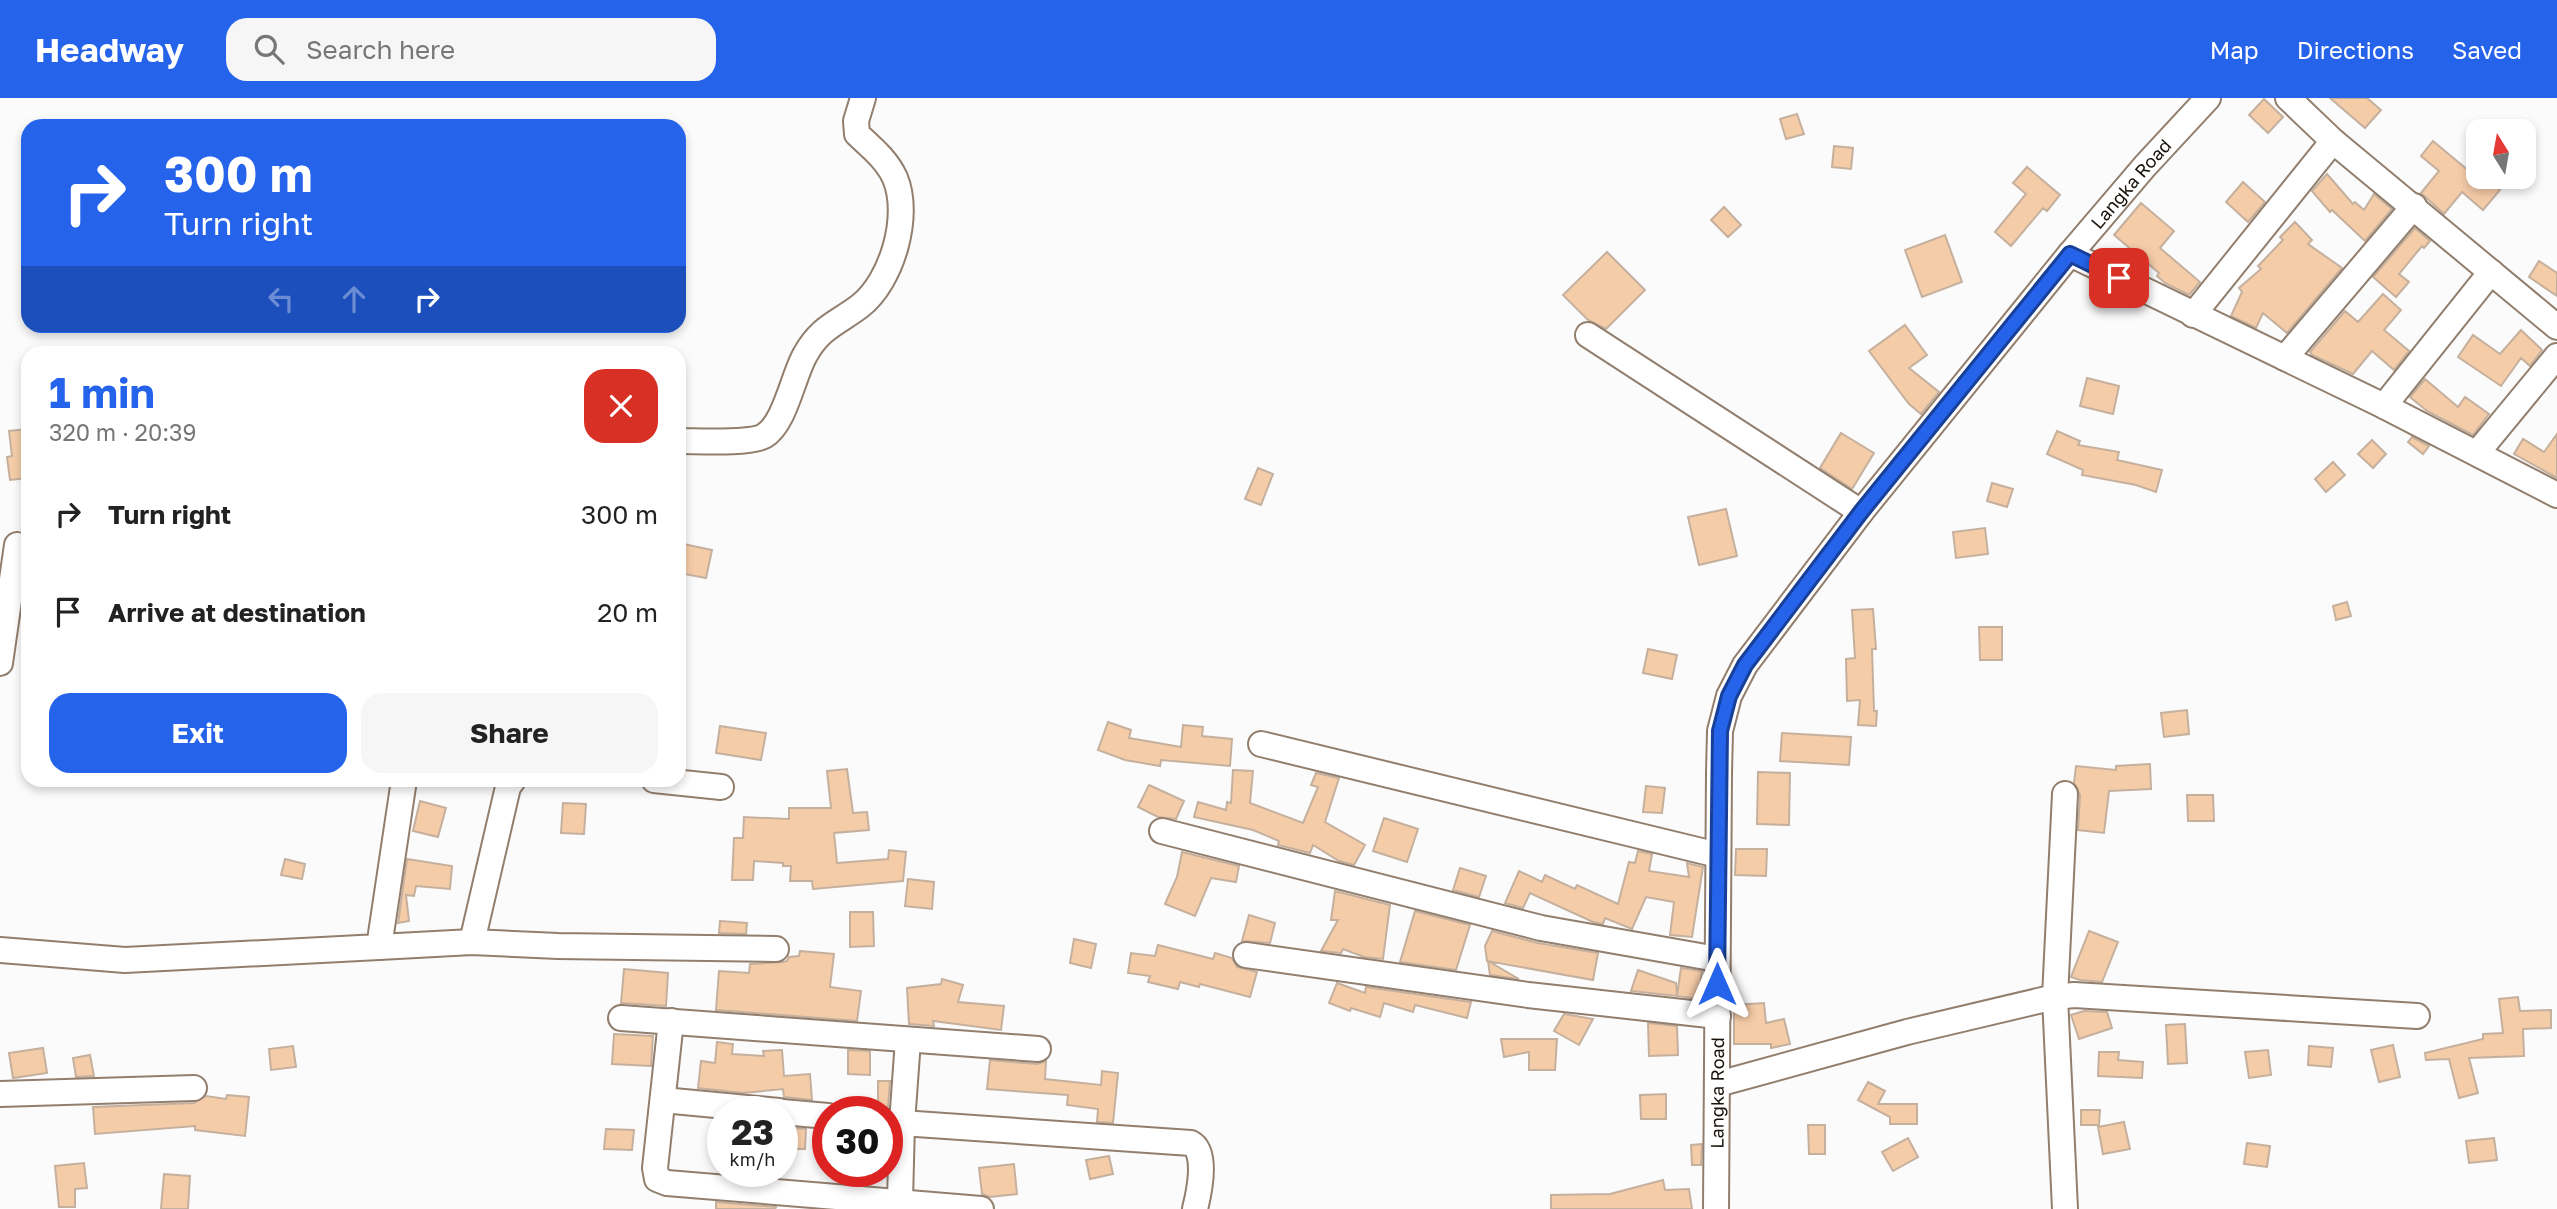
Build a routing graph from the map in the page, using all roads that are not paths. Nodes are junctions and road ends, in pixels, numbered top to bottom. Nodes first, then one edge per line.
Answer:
1 (863, 98) edge
2 (2208, 98) edge
3 (2288, 98) edge
4 (2333, 141) junction
5 (2414, 206) junction
6 (2070, 254) junction
7 (2491, 272) junction
8 (2193, 316) junction
9 (2557, 327) edge
10 (1588, 335) dead end
11 (2557, 356) edge
12 (2285, 358) junction
13 (2384, 406) junction
14 (686, 441) edge
15 (2477, 453) junction
16 (2557, 495) edge
17 (1861, 512) junction
18 (15, 544) edge
19 (0, 663) edge
20 (1261, 744) dead end
21 (686, 783) edge
22 (403, 787) edge
23 (508, 787) edge
24 (721, 787) dead end
25 (2066, 794) dead end
26 (1162, 831) dead end
27 (1718, 855) junction
28 (472, 942) junction
29 (379, 947) junction
30 (776, 949) dead end
31 (0, 950) edge
32 (1246, 955) dead end
33 (1717, 958) junction
34 (2055, 997) junction
35 (1718, 1016) junction
36 (2417, 1016) dead end
37 (621, 1018) dead end
38 (671, 1021) junction
39 (908, 1040) junction
40 (1038, 1049) dead end
41 (1718, 1084) junction
42 (194, 1088) dead end
43 (0, 1094) edge
44 (899, 1096) edge
45 (663, 1100) junction
46 (707, 1104) edge
47 (903, 1124) edge
48 (899, 1187) edge
49 (900, 1201) junction
50 (818, 1203) edge
51 (981, 1209) edge
52 (1195, 1209) edge
53 (1716, 1209) edge
54 (2065, 1209) edge

1 - 14 street
2 - 6 street, Langka Road
3 - 4 street
4 - 5 street
4 - 8 street
5 - 7 street
5 - 12 street
6 - 8 street
6 - 17 street, Langka Road
7 - 9 street
7 - 13 street
8 - 12 street
10 - 17 street
11 - 15 street
12 - 13 street
13 - 15 street
15 - 16 street
17 - 27 street, Langka Road
18 - 19 street
20 - 27 street
21 - 24 street
22 - 29 street
23 - 28 street
25 - 34 street
26 - 33 street
27 - 33 street, Langka Road
28 - 29 street
28 - 30 street
29 - 31 street
32 - 35 street
33 - 35 street, Langka Road
34 - 36 street
34 - 41 street
34 - 54 street
35 - 41 street, Langka Road
37 - 38 street
38 - 39 street
38 - 45 street
39 - 40 street
39 - 44 street
41 - 53 street, Langka Road
42 - 43 street
45 - 46 street
45 - 50 street
47 - 52 street
48 - 49 street
49 - 50 street
49 - 51 street

